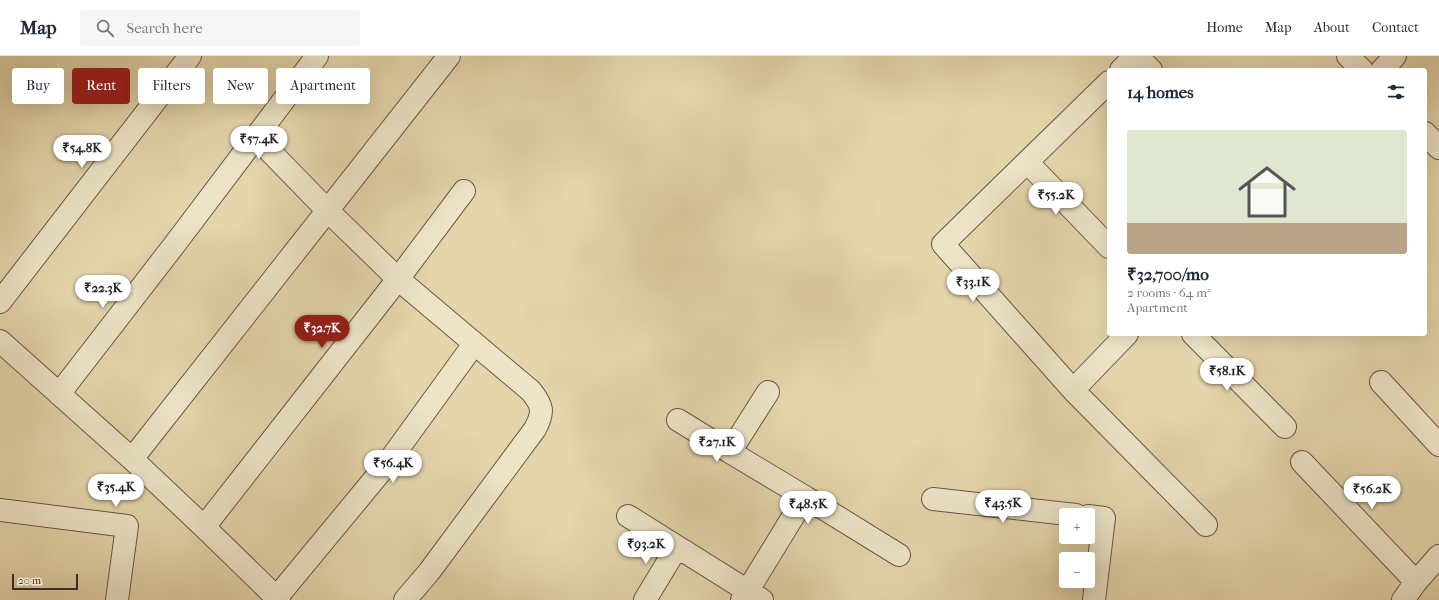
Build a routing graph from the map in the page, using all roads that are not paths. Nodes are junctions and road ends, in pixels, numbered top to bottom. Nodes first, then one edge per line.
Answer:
1 (190, 56) edge
2 (317, 56) edge
3 (449, 56) edge
4 (1136, 56) edge
5 (1348, 56) edge
6 (1396, 56) edge
7 (1123, 68) edge
8 (1149, 68) edge
9 (1360, 68) edge
10 (1384, 68) edge
11 (1107, 84) edge
12 (256, 136) junction
13 (1427, 136) edge
14 (1439, 148) edge
15 (1027, 162) junction
16 (464, 191) dead end
17 (327, 210) junction
18 (1107, 245) edge
19 (398, 279) junction
20 (0, 302) edge
21 (1125, 336) edge
22 (1195, 336) edge
23 (0, 341) edge
24 (474, 344) junction
25 (1381, 382) dead end
26 (1073, 390) junction
27 (768, 392) dead end
28 (59, 394) junction
29 (678, 420) dead end
30 (1285, 427) dead end
31 (1439, 445) edge
32 (730, 452) junction
33 (132, 459) junction
34 (1302, 462) dead end
35 (805, 498) junction
36 (933, 499) dead end
37 (0, 510) edge
38 (1059, 513) edge
39 (628, 516) dead end
40 (1095, 517) edge
41 (1206, 525) dead end
42 (204, 527) junction
43 (677, 547) junction
44 (899, 555) dead end
45 (1439, 556) edge
46 (1416, 582) junction
47 (750, 597) edge
48 (278, 599) edge
49 (117, 600) edge
50 (405, 600) edge
51 (645, 600) edge
52 (1094, 600) edge
53 (1403, 600) edge

1 - 20 street
2 - 12 street
3 - 17 street
4 - 7 street
4 - 8 street
5 - 9 street
6 - 10 street
11 - 15 street
12 - 17 street
12 - 28 street
13 - 14 street
15 - 18 street
15 - 26 street
16 - 19 street
17 - 19 street
17 - 33 street
19 - 24 street
19 - 42 street
21 - 26 street
22 - 30 street
23 - 28 street
24 - 48 street
24 - 50 street
25 - 31 street
26 - 41 street
27 - 32 street
28 - 33 street
29 - 32 street
32 - 35 street
33 - 42 street
34 - 46 street
35 - 44 street
35 - 47 street
36 - 38 street
37 - 49 street
39 - 43 street
40 - 52 street
42 - 48 street
43 - 47 street
43 - 51 street
45 - 46 street
46 - 53 street

